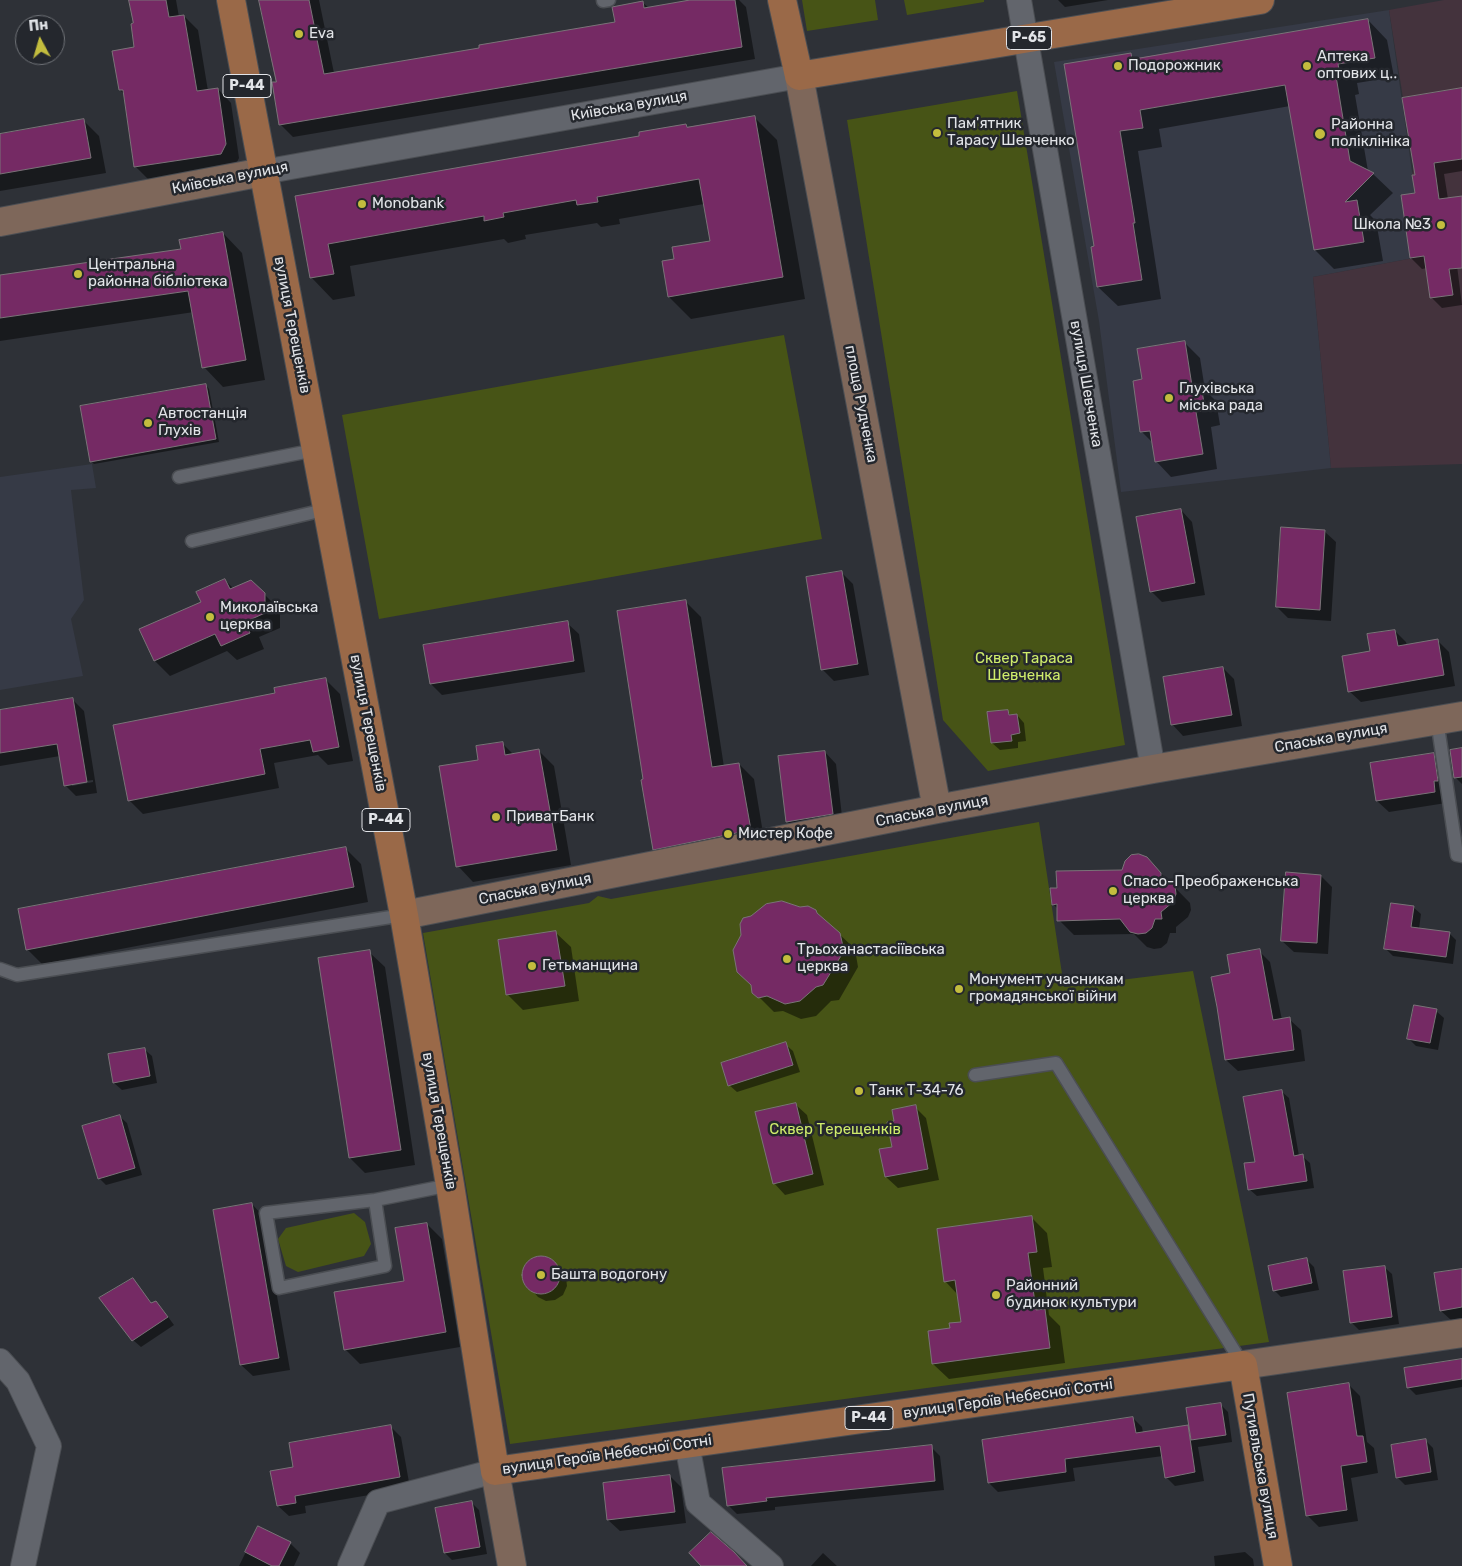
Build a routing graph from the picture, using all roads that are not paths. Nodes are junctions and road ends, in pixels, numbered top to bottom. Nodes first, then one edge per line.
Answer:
1 (231, 0) edge
2 (603, 0) edge
3 (609, 0) edge
4 (782, 0) edge
5 (1019, 0) edge
6 (1260, 0) edge
7 (1025, 39) junction
8 (799, 76) junction
9 (263, 172) junction
10 (0, 222) edge
11 (315, 450) junction
12 (179, 477) dead end
13 (328, 509) junction
14 (192, 541) dead end
15 (1450, 718) edge
16 (1153, 769) junction
17 (937, 809) junction
18 (1462, 856) edge
19 (404, 915) junction
20 (0, 969) edge
21 (975, 1075) dead end
22 (450, 1185) junction
23 (376, 1200) junction
24 (1462, 1332) edge
25 (0, 1361) edge
26 (1243, 1366) junction
27 (688, 1444) junction
28 (495, 1471) junction
29 (22, 1566) edge
30 (350, 1566) edge
31 (512, 1566) edge
32 (771, 1566) edge
33 (1278, 1566) edge

1 - 9 main road, вулиця Терещенків / Р-44
2 - 3 lane
4 - 8 main road, площа Рудченка
5 - 7 street, вулиця Шевченка
6 - 7 main road, Київська вулиця / Р-65
7 - 8 main road, Київська вулиця / Р-65
7 - 16 street, вулиця Шевченка
8 - 9 street, Київська вулиця
8 - 17 street, площа Рудченка
9 - 10 street, Київська вулиця
9 - 11 main road, вулиця Терещенків / Р-44
11 - 12 lane
11 - 13 main road, вулиця Терещенків / Р-44
13 - 14 lane
13 - 19 main road, вулиця Терещенків / Р-44
15 - 16 street, Спаська вулиця
15 - 18 lane
16 - 17 street, Спаська вулиця
17 - 19 street, Спаська вулиця
19 - 20 lane
19 - 22 main road, вулиця Терещенків / Р-44
21 - 26 lane
22 - 23 lane
22 - 28 main road, вулиця Терещенків / Р-44
23 - 23 lane
24 - 26 street, вулиця Героїв Небесної Сотні
25 - 29 street
26 - 27 main road, вулиця Героїв Небесної Сотні / Р-44
26 - 33 main road, Путивльська вулиця
27 - 28 main road, вулиця Героїв Небесної Сотні / Р-44
27 - 32 street
28 - 30 street
28 - 31 street, вулиця Терещенків

